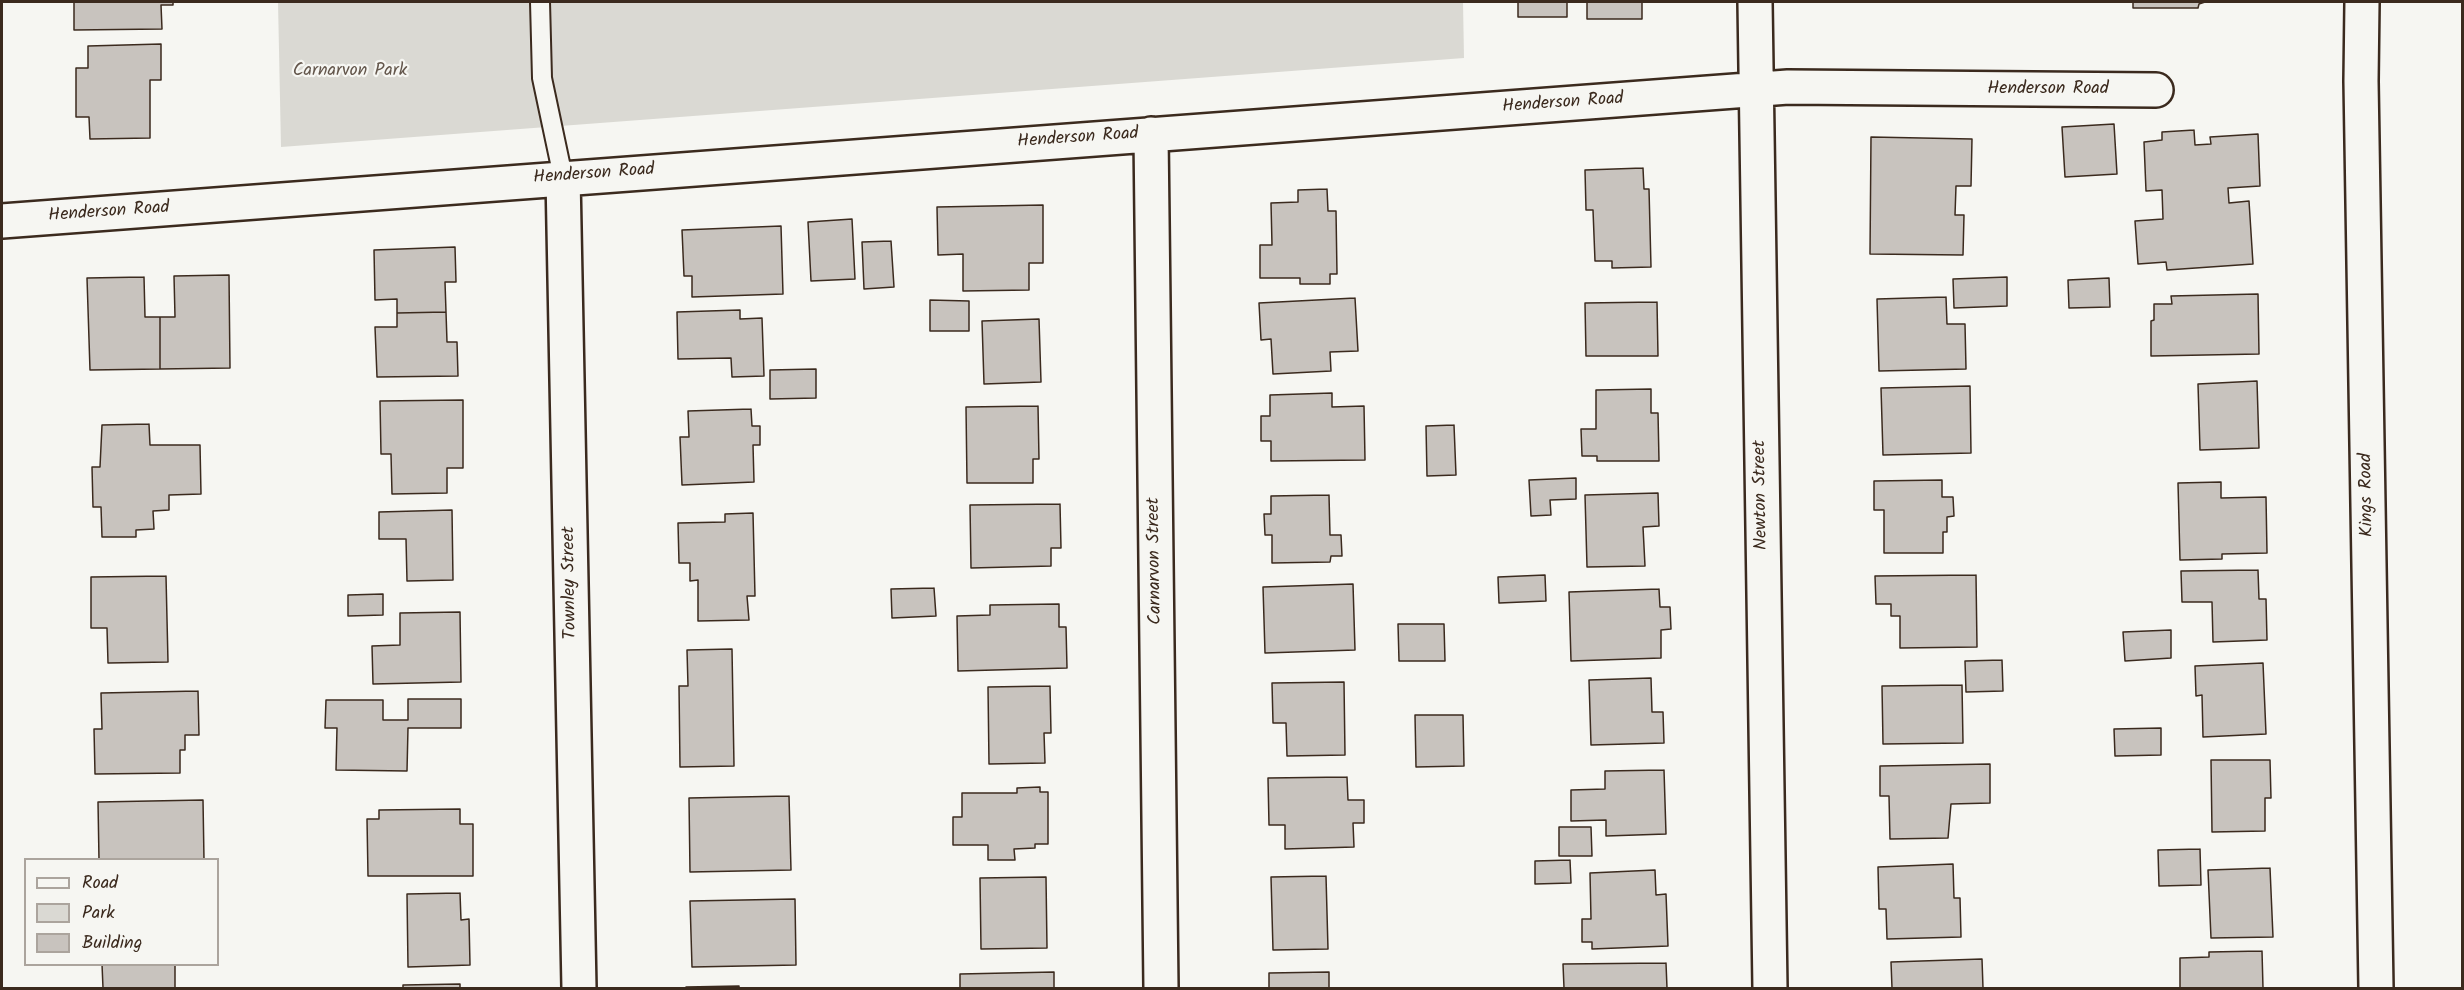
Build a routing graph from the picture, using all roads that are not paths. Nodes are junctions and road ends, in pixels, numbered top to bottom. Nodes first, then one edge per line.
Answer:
1 (540, 2) edge
2 (1755, 2) edge
3 (2362, 2) edge
4 (1756, 90) junction
5 (2156, 90) dead end
6 (1151, 134) junction
7 (563, 177) junction
8 (2, 221) edge
9 (579, 988) edge
10 (1161, 988) edge
11 (1770, 988) edge
12 (2376, 988) edge

1 - 7 lane
2 - 4 street, Newton Street
3 - 12 street, Kings Road
4 - 5 street, Henderson Road
4 - 6 street, Henderson Road
4 - 11 street, Newton Street
6 - 7 street, Henderson Road
6 - 10 street, Carnarvon Street
7 - 8 street, Henderson Road
7 - 9 street, Townley Street

